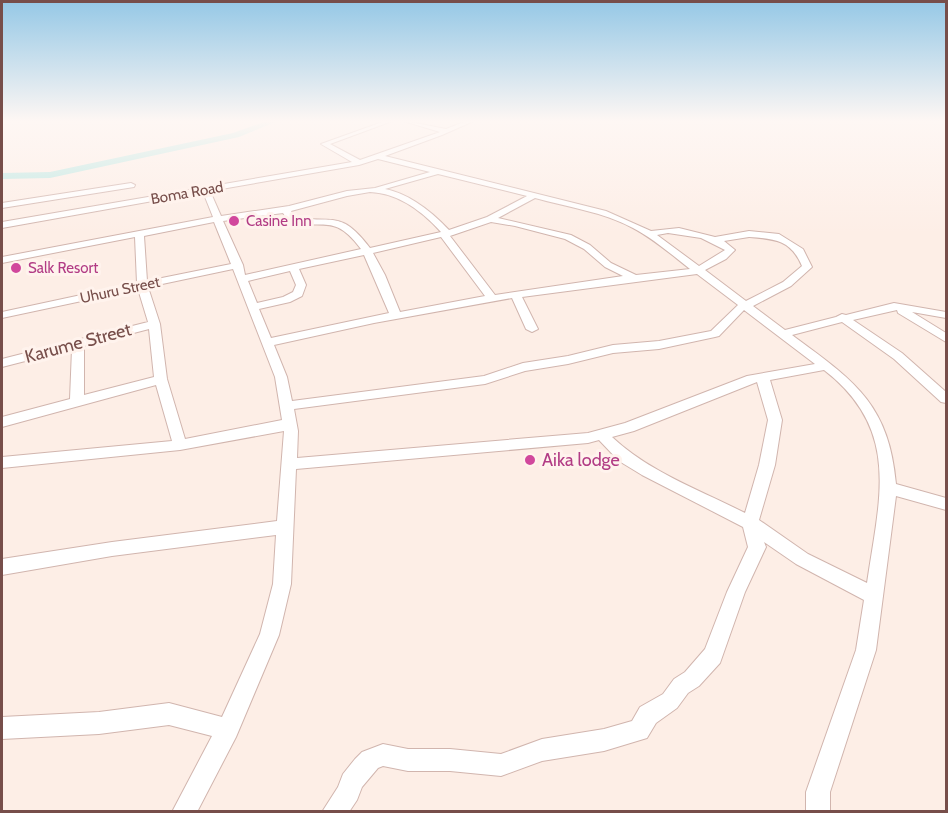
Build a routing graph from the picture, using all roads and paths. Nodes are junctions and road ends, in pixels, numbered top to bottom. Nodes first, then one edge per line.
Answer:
1 (350, 158) edge
2 (377, 158) edge
3 (384, 158) edge
4 (359, 163) junction
5 (437, 172) junction
6 (130, 185) dead end
7 (391, 189) junction
8 (206, 190) junction
9 (536, 195) junction
10 (2, 206) edge
11 (287, 210) junction
12 (220, 219) junction
13 (490, 219) junction
14 (2, 225) edge
15 (446, 234) junction
16 (650, 234) junction
17 (139, 235) junction
18 (716, 239) junction
19 (368, 252) junction
20 (2, 260) edge
21 (293, 268) junction
22 (699, 271) junction
23 (241, 272) junction
24 (635, 278) junction
25 (142, 285) junction
26 (516, 296) junction
27 (493, 299) junction
28 (747, 305) junction
29 (894, 306) junction
30 (252, 307) junction
31 (395, 314) junction
32 (2, 315) edge
33 (946, 315) edge
34 (842, 317) junction
35 (154, 324) junction
36 (532, 329) dead end
37 (782, 334) junction
38 (946, 338) edge
39 (78, 342) junction
40 (267, 343) junction
41 (2, 363) edge
42 (826, 366) junction
43 (762, 376) junction
44 (161, 379) junction
45 (946, 399) edge
46 (77, 402) junction
47 (286, 406) junction
48 (2, 422) edge
49 (289, 424) junction
50 (602, 435) junction
51 (180, 446) junction
52 (2, 463) edge
53 (289, 464) junction
54 (889, 488) junction
55 (946, 504) edge
56 (750, 524) junction
57 (286, 527) junction
58 (2, 567) edge
59 (874, 596) junction
60 (2, 728) edge
61 (228, 729) junction
62 (184, 812) edge
63 (334, 812) edge
64 (818, 812) edge

1 - 4 street
2 - 4 street, Boma Road
3 - 5 street
4 - 8 street, Boma Road
5 - 7 street
5 - 9 street
6 - 10 street
7 - 11 street
7 - 15 street
8 - 12 street
8 - 14 street, Boma Road
9 - 13 street, Uhuru Street
9 - 16 street
11 - 12 street
11 - 19 street
12 - 17 street
12 - 23 street
13 - 15 street, Uhuru Street
13 - 24 street
15 - 19 street, Uhuru Street
15 - 27 street
16 - 18 street
16 - 22 street
17 - 20 street
17 - 25 street
18 - 22 street
18 - 28 street
19 - 21 street, Uhuru Street
19 - 31 street
21 - 23 street, Uhuru Street
21 - 30 street
22 - 24 street
22 - 28 street
23 - 25 street, Uhuru Street
23 - 30 street
24 - 26 street
25 - 32 street, Uhuru Street
25 - 35 street
26 - 27 street
26 - 36 street
27 - 31 street
28 - 37 street
28 - 47 street
29 - 33 street
29 - 34 street
29 - 38 street
30 - 40 street
31 - 40 street
34 - 37 street
34 - 45 street
35 - 39 street, Karume Street
35 - 44 street
37 - 42 street
39 - 41 street, Karume Street
39 - 46 street
40 - 47 street
42 - 43 street
42 - 54 street
43 - 50 street
43 - 56 street
44 - 46 street
44 - 51 street
46 - 48 street
47 - 49 street
49 - 51 street
49 - 53 street
50 - 53 street
50 - 56 street
51 - 52 street
53 - 57 street
54 - 55 street
54 - 59 street
56 - 59 street
56 - 63 street
57 - 58 street
57 - 61 street
59 - 64 street
60 - 61 street
61 - 62 street

